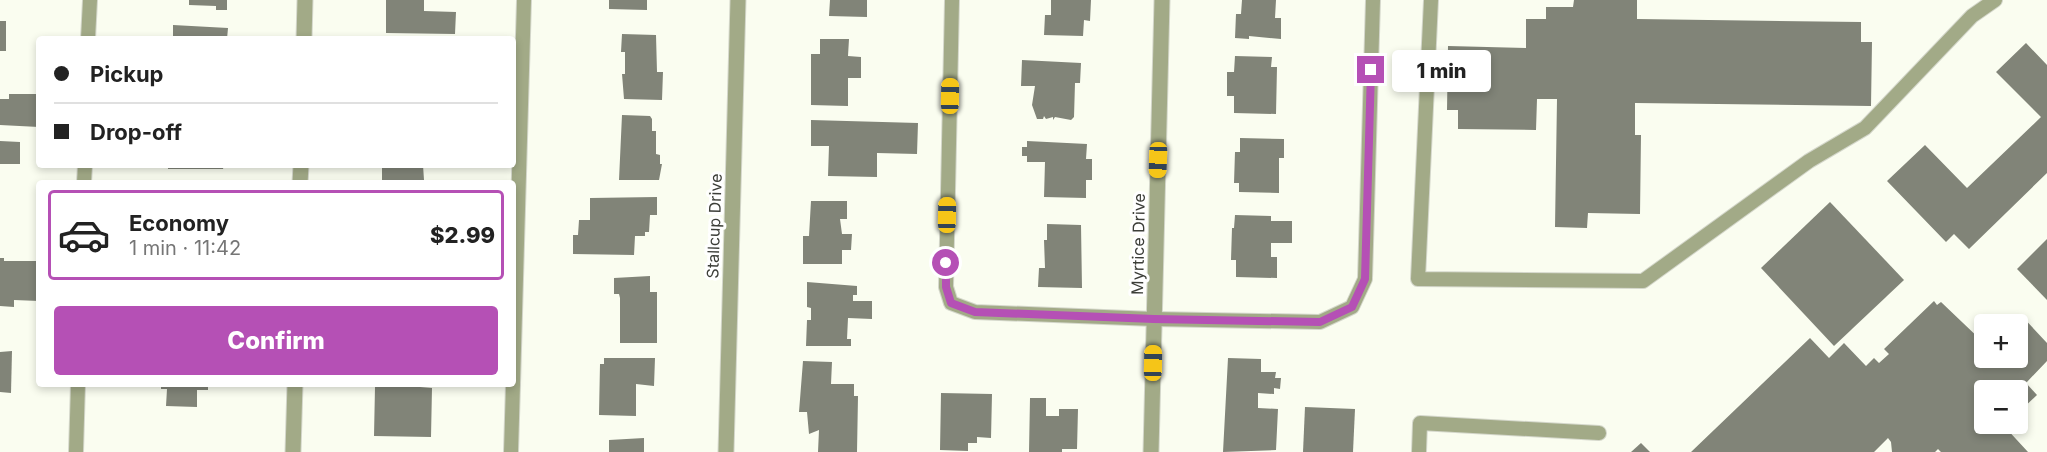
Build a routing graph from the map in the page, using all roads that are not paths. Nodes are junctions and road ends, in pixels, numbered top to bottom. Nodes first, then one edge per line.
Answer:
1 (90, 0) edge
2 (305, 0) edge
3 (524, 0) edge
4 (738, 0) edge
5 (952, 0) edge
6 (1162, 0) edge
7 (1373, 0) edge
8 (1431, 0) edge
9 (1995, 0) edge
10 (88, 36) edge
11 (304, 36) edge
12 (516, 279) edge
13 (1154, 319) junction
14 (78, 387) edge
15 (295, 387) edge
16 (513, 387) edge
17 (1599, 433) dead end
18 (76, 452) edge
19 (293, 452) edge
20 (511, 452) edge
21 (726, 452) edge
22 (1151, 452) edge
23 (1419, 452) edge

1 - 10 lane
2 - 11 street
3 - 12 lane
4 - 21 street, Stallcup Drive
5 - 13 lane
6 - 13 street, Myrtice Drive
7 - 13 lane
8 - 9 lane
13 - 22 street, Myrtice Drive
14 - 18 lane
15 - 19 street
16 - 20 lane
17 - 23 lane

